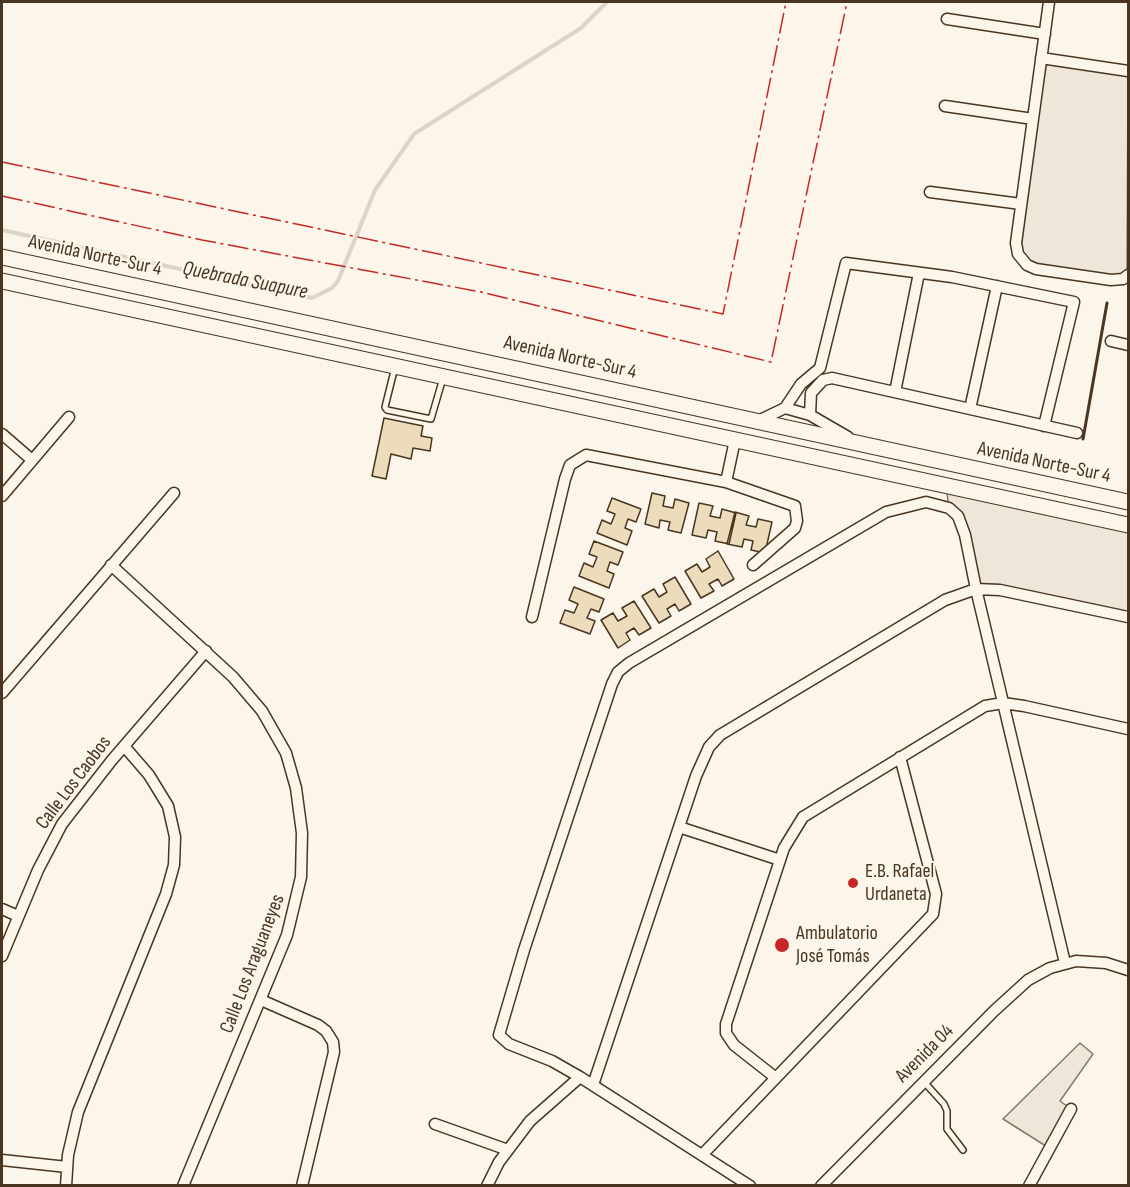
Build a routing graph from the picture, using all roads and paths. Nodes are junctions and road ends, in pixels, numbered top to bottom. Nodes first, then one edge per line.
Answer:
1 (1049, 2) edge
2 (947, 19) dead end
3 (1045, 34) junction
4 (1041, 58) junction
5 (1128, 71) edge
6 (945, 106) dead end
7 (1033, 119) junction
8 (930, 192) dead end
9 (1022, 204) junction
10 (2, 257) edge
11 (919, 273) junction
12 (1128, 275) edge
13 (2, 281) edge
14 (997, 285) junction
15 (1111, 341) dead end
16 (1128, 345) edge
17 (396, 365) junction
18 (443, 376) junction
19 (801, 384) junction
20 (813, 388) junction
21 (895, 392) junction
22 (785, 408) junction
23 (970, 409) junction
24 (810, 415) junction
25 (69, 417) dead end
26 (757, 421) junction
27 (1044, 426) junction
28 (1077, 433) dead end
29 (2, 434) edge
30 (735, 440) junction
31 (861, 444) junction
32 (32, 460) junction
33 (726, 482) junction
34 (946, 486) junction
35 (174, 493) dead end
36 (2, 496) edge
37 (1128, 502) edge
38 (949, 508) junction
39 (1128, 525) edge
40 (111, 565) junction
41 (753, 566) dead end
42 (976, 589) junction
43 (1128, 616) edge
44 (532, 617) dead end
45 (206, 651) junction
46 (2, 693) edge
47 (1003, 703) junction
48 (1128, 729) edge
49 (124, 746) junction
50 (900, 757) junction
51 (679, 827) junction
52 (780, 860) junction
53 (2, 909) edge
54 (18, 916) junction
55 (2, 956) edge
56 (1065, 963) junction
57 (1128, 970) edge
58 (261, 1000) junction
59 (580, 1077) junction
60 (776, 1078) junction
61 (923, 1082) junction
62 (593, 1085) junction
63 (1071, 1110) dead end
64 (435, 1124) dead end
65 (508, 1150) junction
66 (963, 1150) dead end
67 (702, 1155) junction
68 (2, 1160) edge
69 (67, 1167) junction
70 (66, 1185) edge
71 (183, 1185) edge
72 (302, 1185) edge
73 (487, 1185) edge
74 (750, 1185) edge
75 (821, 1185) edge
76 (1029, 1185) edge

1 - 3 street
2 - 3 street
3 - 4 street
4 - 5 street
4 - 7 street
6 - 7 street
7 - 9 street
8 - 9 street
9 - 12 street
10 - 26 main road, Avenida Norte-Sur 4
11 - 14 street
11 - 19 street
11 - 21 street
13 - 17 main road
14 - 23 street
14 - 27 street
15 - 16 street
17 - 18 main road
17 - 18 lane
18 - 30 main road
19 - 20 street
19 - 22 street
20 - 21 street
20 - 24 street
21 - 23 street
22 - 24 street
22 - 26 street
23 - 27 street
24 - 31 street
25 - 32 street
26 - 31 main road, Avenida Norte-Sur 4
27 - 28 street
29 - 32 street
30 - 33 street
30 - 34 main road
31 - 37 main road, Avenida Norte-Sur 4
32 - 36 street
33 - 41 street
33 - 44 street
34 - 38 street
34 - 39 main road
35 - 40 street
38 - 42 street
38 - 59 street
40 - 45 street, Calle Los Araguaneyes
40 - 46 street
42 - 43 street
42 - 47 street
42 - 51 street
45 - 49 street, Calle Los Caobos
45 - 58 street, Calle Los Araguaneyes
47 - 48 street
47 - 50 street
47 - 56 street
49 - 54 street, Calle Los Caobos
49 - 69 street
50 - 52 street
50 - 60 street
51 - 52 street
51 - 62 street
52 - 60 street
53 - 54 street
54 - 55 street, Calle Los Caobos
56 - 57 street
56 - 61 street, Avenida 04
58 - 71 street, Calle Los Araguaneyes
58 - 72 street
59 - 62 street
59 - 65 street
60 - 67 street
61 - 66 lane
61 - 75 street, Avenida 04
62 - 67 street
63 - 76 street
64 - 65 street
65 - 73 street
67 - 74 street
68 - 69 street
69 - 70 street

